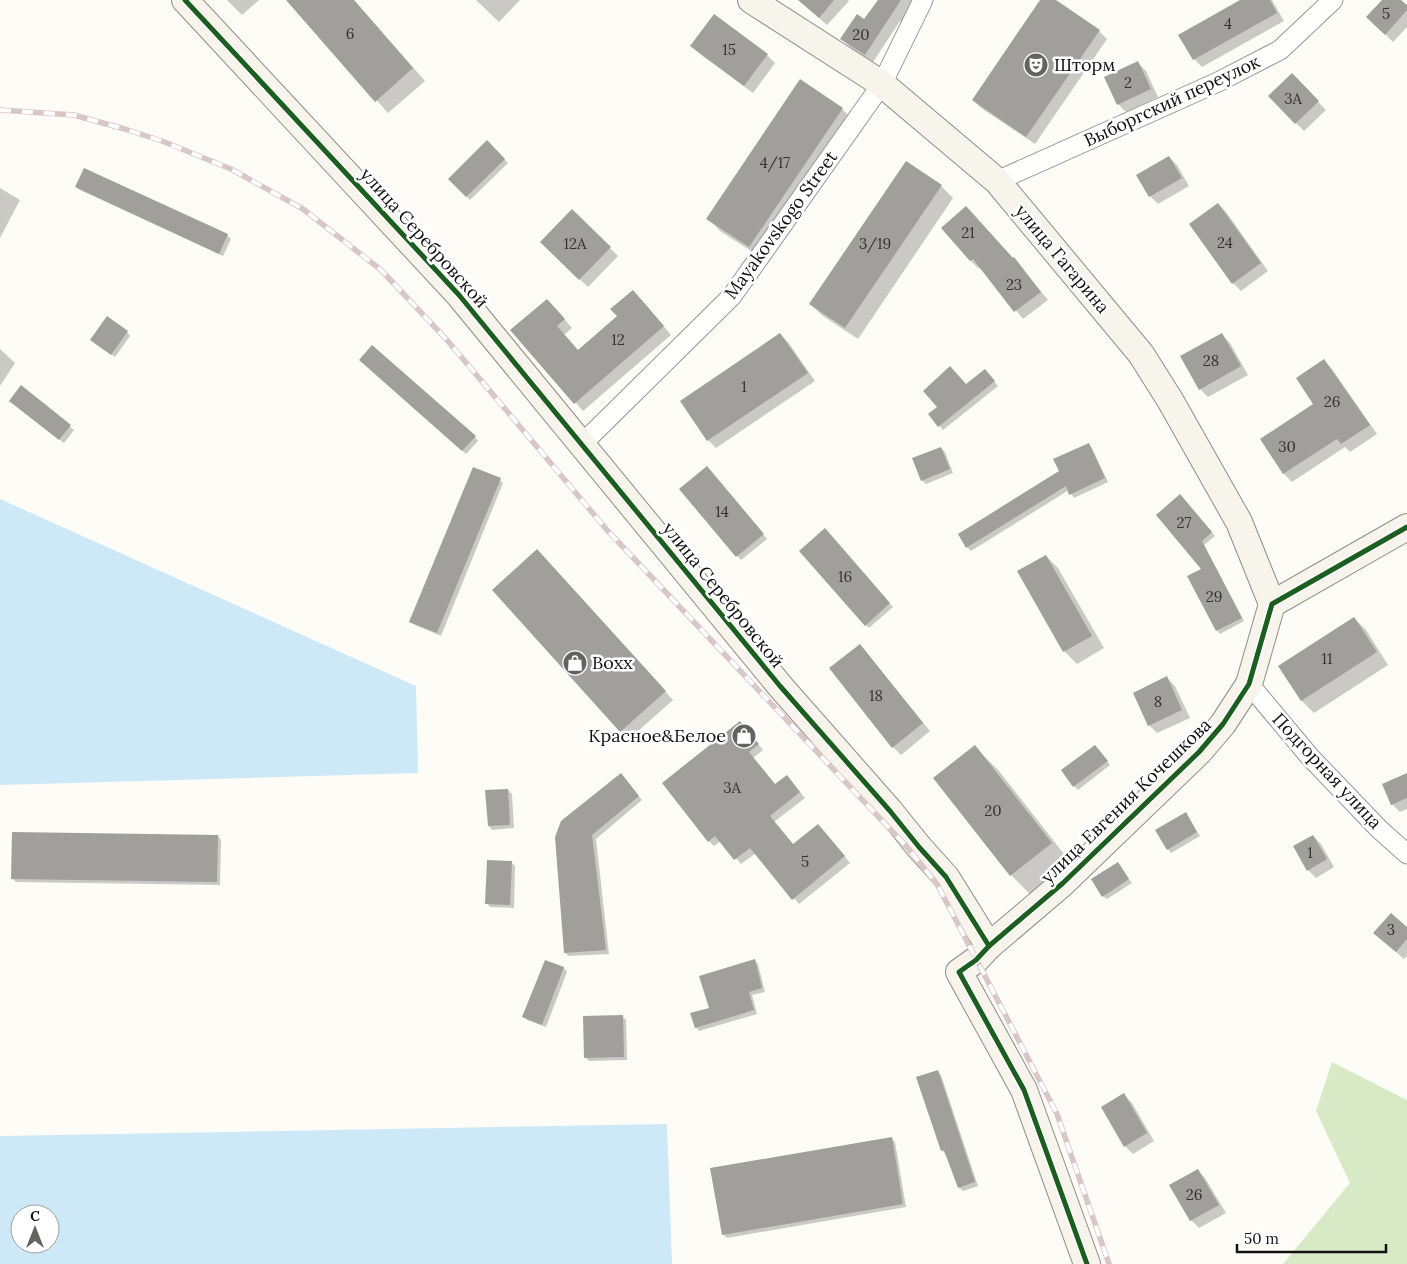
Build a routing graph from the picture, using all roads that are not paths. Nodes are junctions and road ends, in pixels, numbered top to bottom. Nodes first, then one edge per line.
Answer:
1 (185, 0) edge
2 (751, 0) edge
3 (923, 0) edge
4 (1333, 0) edge
5 (882, 84) junction
6 (997, 181) junction
7 (582, 444) junction
8 (1407, 527) edge
9 (1272, 604) junction
10 (1249, 684) junction
11 (1407, 854) edge
12 (989, 946) junction
13 (1087, 1264) edge

1 - 7 street, улица Серебровской
2 - 5 street, улица Гагарина
3 - 5 street, Mayakovskogo Street
4 - 6 street, Выборгский переулок
5 - 6 street, улица Гагарина
5 - 7 street, Mayakovskogo Street
6 - 9 street, улица Гагарина
7 - 12 street, улица Серебровской
8 - 9 street
9 - 10 street, улица Евгения Кочешкова
10 - 11 street, Подгорная улица
10 - 12 street, улица Евгения Кочешкова
12 - 13 street

